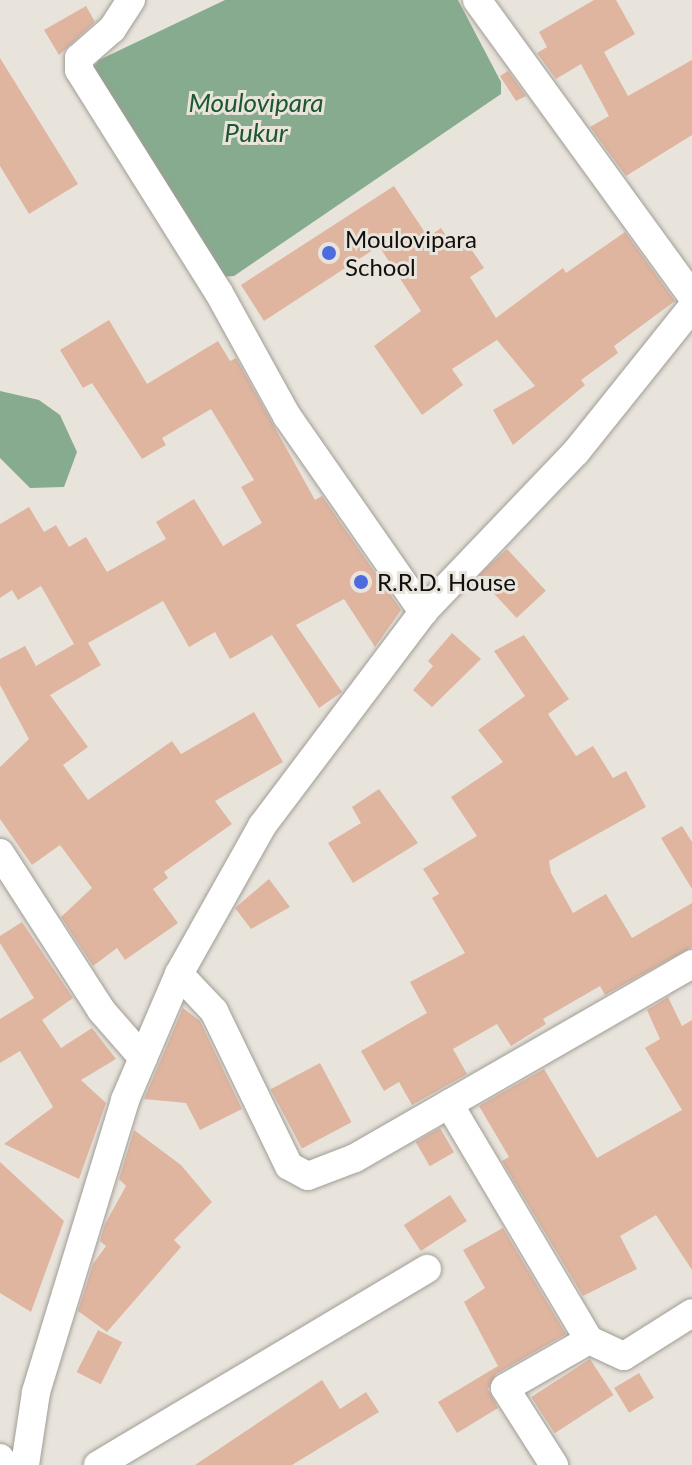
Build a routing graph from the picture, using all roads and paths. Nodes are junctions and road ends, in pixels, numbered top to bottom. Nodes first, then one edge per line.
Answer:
1 (131, 0) edge
2 (477, 0) edge
3 (692, 296) edge
4 (692, 307) edge
5 (423, 612) junction
6 (0, 853) edge
7 (692, 964) edge
8 (179, 974) junction
9 (143, 1058) junction
10 (449, 1104) junction
11 (427, 1269) dead end
12 (692, 1313) edge
13 (589, 1340) junction
14 (0, 1458) edge
15 (4, 1465) edge
16 (25, 1465) edge
17 (98, 1465) edge
18 (554, 1465) edge

1 - 5 street
2 - 3 street
4 - 5 street
5 - 8 street
6 - 9 street
7 - 10 street
8 - 9 street
8 - 10 street
9 - 16 street
10 - 13 street
11 - 17 street
12 - 13 street
13 - 18 street
14 - 15 street

